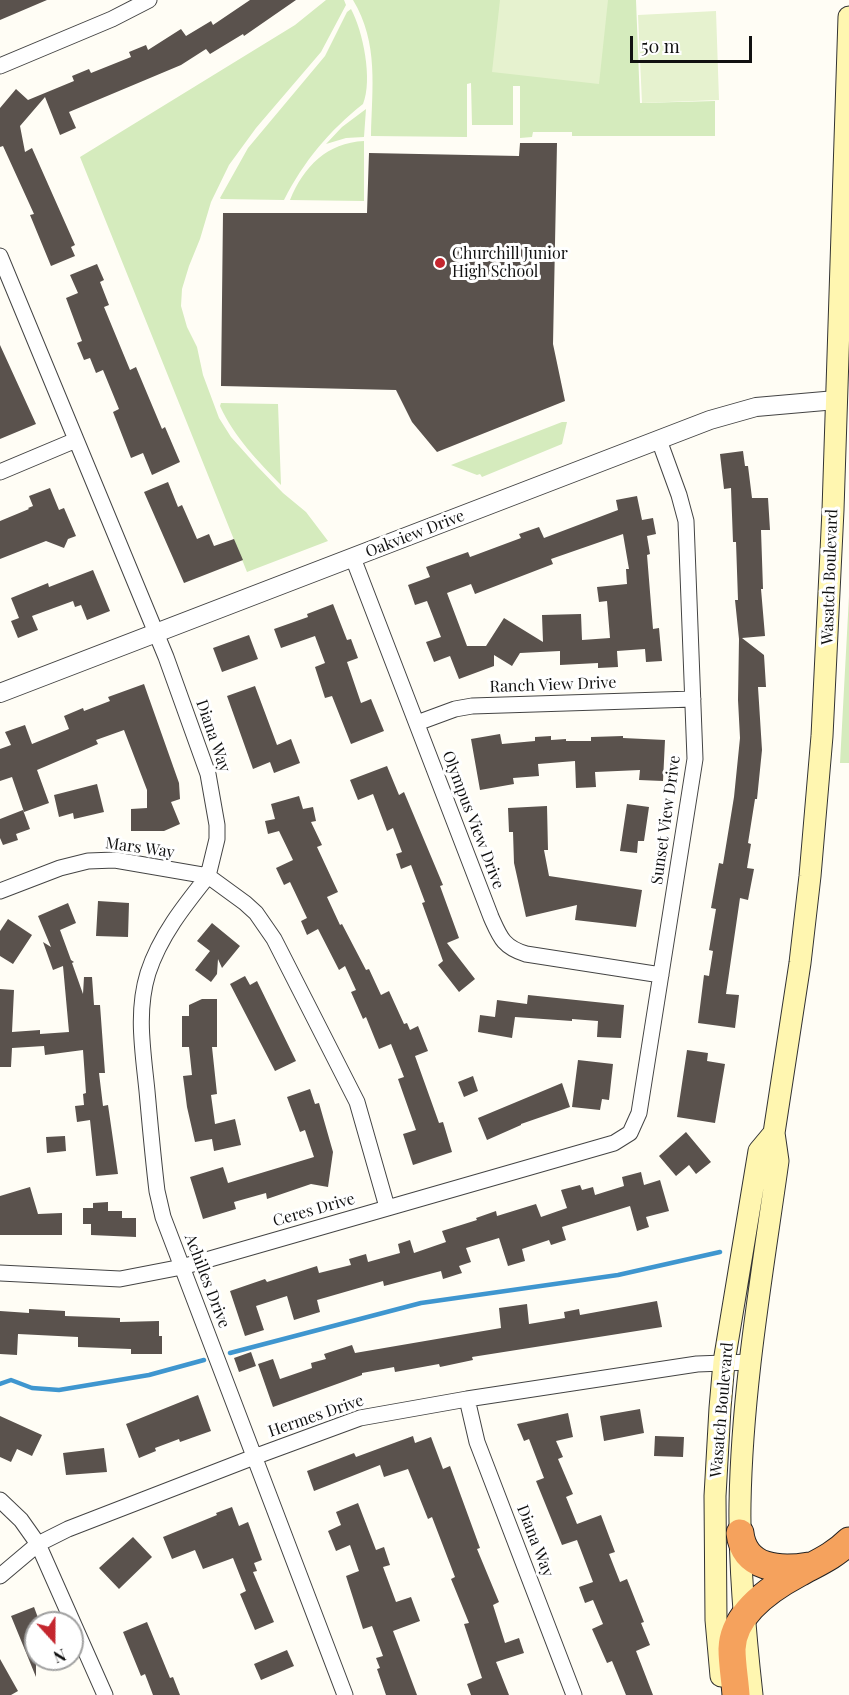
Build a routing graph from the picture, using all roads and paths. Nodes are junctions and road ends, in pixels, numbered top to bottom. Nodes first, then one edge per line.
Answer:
1 (149, 0) edge
2 (849, 17) edge
3 (0, 66) edge
4 (0, 256) edge
5 (836, 400) junction
6 (76, 440) junction
7 (659, 440) junction
8 (0, 472) edge
9 (353, 558) junction
10 (156, 633) junction
11 (0, 693) edge
12 (693, 699) junction
13 (417, 723) junction
14 (207, 876) junction
15 (0, 891) edge
16 (661, 975) junction
17 (630, 1133) joint
18 (774, 1133) junction
19 (387, 1208) junction
20 (182, 1267) junction
21 (0, 1273) edge
22 (724, 1362) junction
23 (750, 1362) junction
24 (467, 1399) junction
25 (254, 1456) junction
26 (0, 1500) edge
27 (740, 1533) junction
28 (849, 1541) edge
29 (38, 1544) junction
30 (821, 1562) junction
31 (0, 1576) edge
32 (745, 1616) junction
33 (105, 1695) edge
34 (345, 1695) edge
35 (574, 1695) edge
36 (724, 1695) edge
37 (736, 1695) edge
38 (752, 1695) edge

1 - 3 street
2 - 5 main road, Wasatch Boulevard
4 - 6 street, Diana Way
5 - 7 street, Oakview Drive
5 - 18 main road, Wasatch Boulevard
6 - 8 street
6 - 10 street, Diana Way
7 - 9 street, Oakview Drive
7 - 12 street, Sunset View Drive
9 - 10 street, Oakview Drive
9 - 13 street, Olympus View Drive
10 - 11 street, Oakview Drive
10 - 14 street, Diana Way
12 - 13 street, Ranch View Drive
12 - 16 street, Sunset View Drive
13 - 16 street, Olympus View Drive
14 - 15 street, Mars Way
14 - 19 street
14 - 20 street, Achilles Drive
16 - 17 street, Sunset View Drive
17 - 19 street, Ceres Drive
18 - 22 main road, Wasatch Boulevard
18 - 23 main road, Wasatch Boulevard
19 - 20 street, Ceres Drive
20 - 21 street, Ceres Drive
20 - 25 street, Achilles Drive
22 - 23 street, Hermes Drive
22 - 24 street, Hermes Drive
22 - 36 main road, Wasatch Boulevard
23 - 27 main road, Wasatch Boulevard
24 - 25 street, Hermes Drive
24 - 35 street, Diana Way
25 - 29 street, Hermes Drive
25 - 34 street, Achilles Drive
26 - 29 street
27 - 30 highway
27 - 32 main road, Wasatch Boulevard
28 - 30 highway
29 - 31 street, Hermes Drive
29 - 33 street
30 - 32 highway
32 - 37 highway
32 - 38 main road, Wasatch Boulevard

